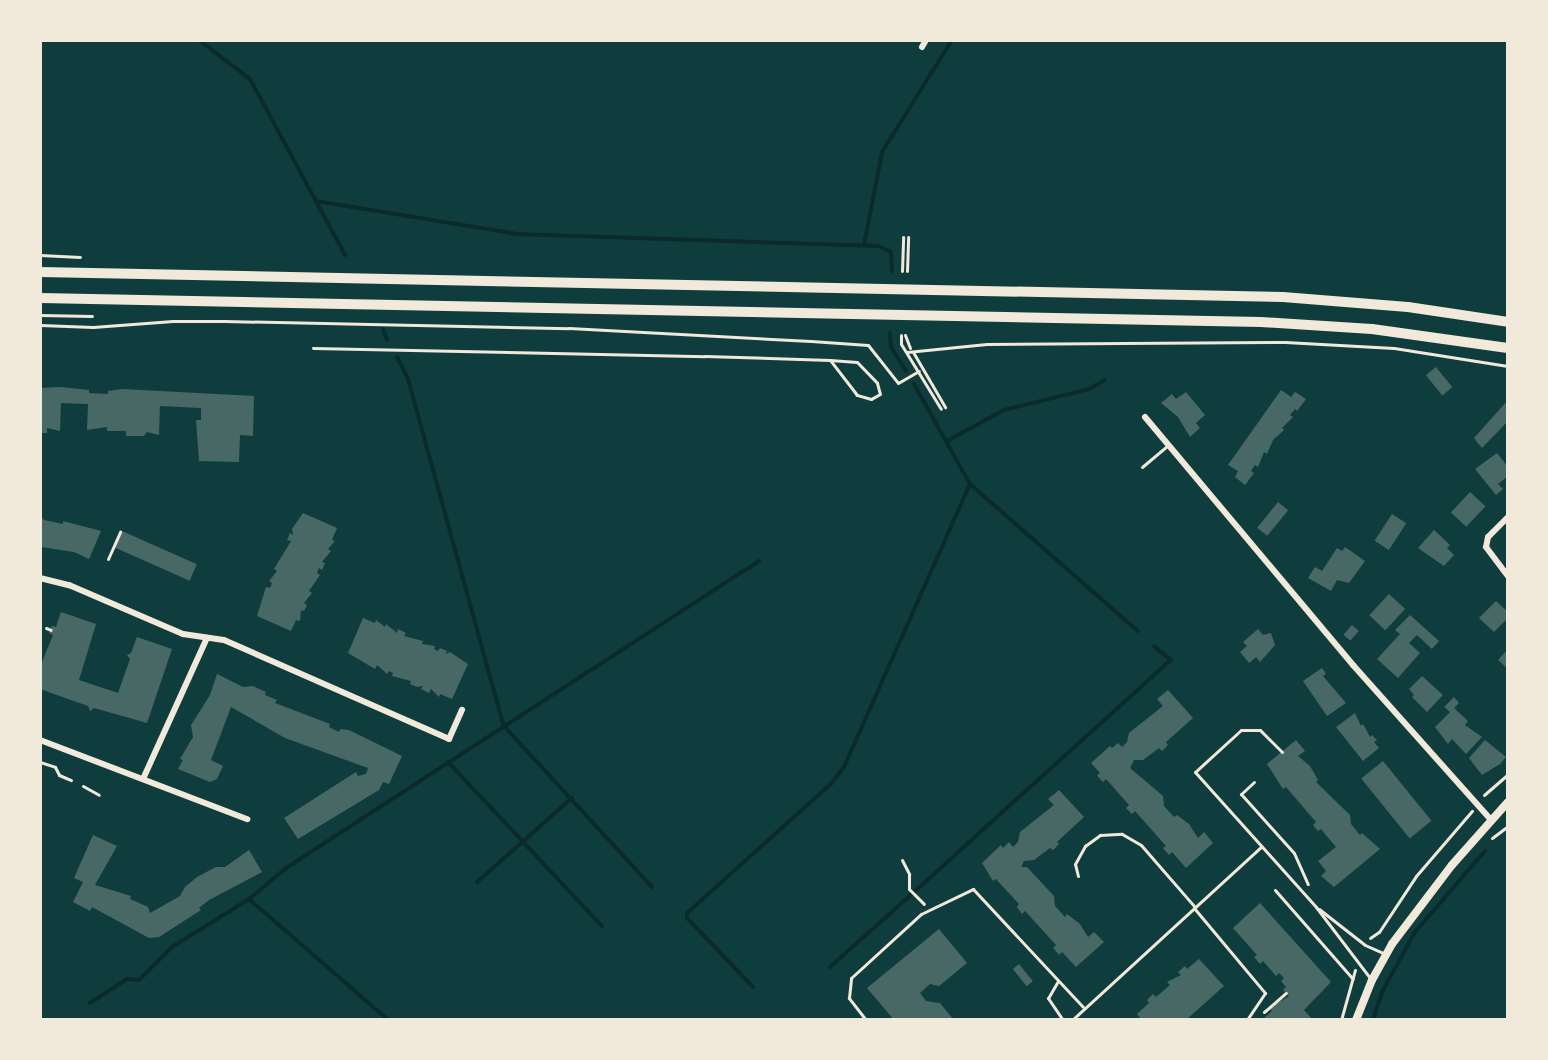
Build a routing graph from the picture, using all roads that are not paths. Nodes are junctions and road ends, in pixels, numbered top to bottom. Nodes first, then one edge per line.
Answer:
1 (40, 272) edge
2 (40, 298) edge
3 (1508, 322) edge
4 (1508, 348) edge
5 (1145, 417) dead end
6 (1168, 445) junction
7 (1142, 467) dead end
8 (1508, 517) edge
9 (1508, 576) edge
10 (40, 578) edge
11 (207, 638) junction
12 (462, 710) dead end
13 (40, 740) edge
14 (1282, 752) dead end
15 (143, 779) junction
16 (1508, 802) edge
17 (247, 819) dead end
18 (1492, 821) junction
19 (1261, 847) junction
20 (1078, 876) dead end
21 (1316, 907) junction
22 (1194, 908) junction
23 (1385, 954) junction
24 (1059, 980) junction
25 (1372, 980) junction
26 (1083, 1007) junction
27 (866, 1020) edge
28 (1063, 1020) edge
29 (1072, 1020) edge
30 (1247, 1020) edge
31 (1356, 1020) edge

1 - 3 main road
2 - 4 main road
5 - 6 street
6 - 7 lane
6 - 18 street
8 - 9 street
10 - 11 street
11 - 12 street
11 - 15 street
13 - 15 street
14 - 19 lane
15 - 17 street
16 - 18 street
18 - 23 street
19 - 21 lane
19 - 22 lane
20 - 22 lane
21 - 23 lane
21 - 25 lane
22 - 26 lane
22 - 30 lane
23 - 25 street
24 - 26 lane
24 - 27 lane
24 - 28 lane
25 - 31 street
26 - 29 lane

